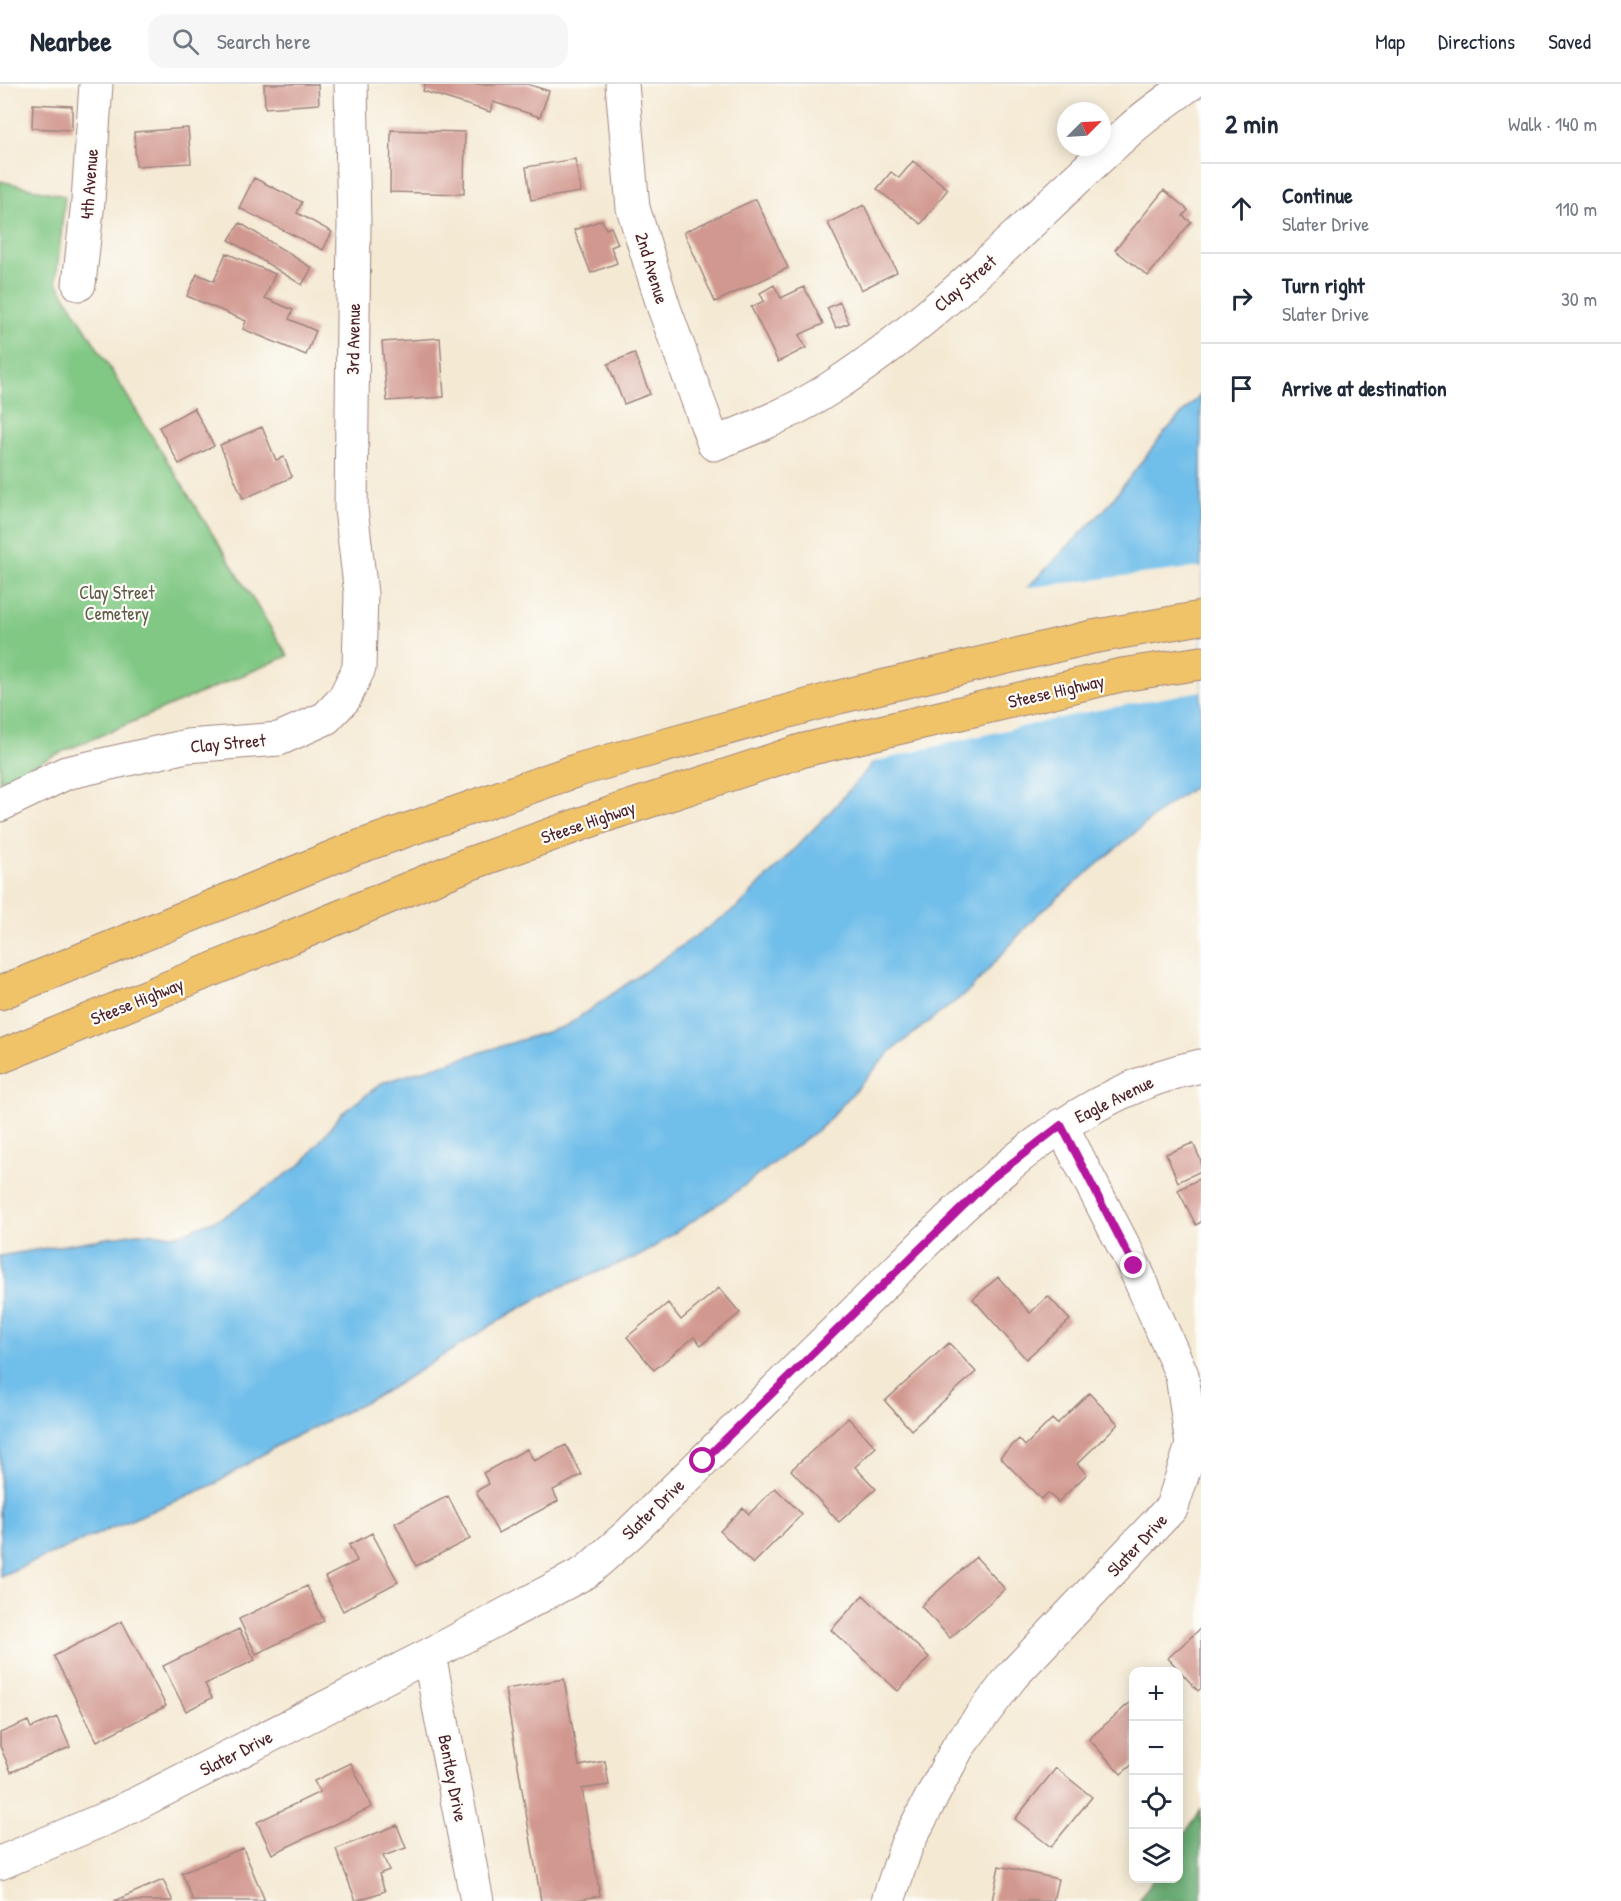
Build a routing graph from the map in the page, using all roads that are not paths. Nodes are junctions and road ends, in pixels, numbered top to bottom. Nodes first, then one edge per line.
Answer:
1 (96, 84) edge
2 (351, 84) edge
3 (622, 84) edge
4 (1190, 84) edge
5 (79, 284) dead end
6 (714, 444) joint
7 (361, 594) joint
8 (1201, 618) edge
9 (1201, 663) edge
10 (0, 805) edge
11 (0, 993) edge
12 (0, 1057) edge
13 (1201, 1066) edge
14 (1061, 1125) junction
15 (429, 1655) junction
16 (0, 1863) edge
17 (477, 1901) edge
18 (888, 1901) edge

1 - 5 street, 4th Avenue
2 - 7 street, 3rd Avenue
3 - 6 street, 2nd Avenue
4 - 6 street, Clay Street
7 - 10 street, Clay Street
8 - 11 highway
9 - 12 highway, Steese Highway
13 - 14 street, Eagle Avenue
14 - 15 street, Slater Drive
14 - 18 street, Slater Drive
15 - 16 street, Slater Drive
15 - 17 street, Bentley Drive

